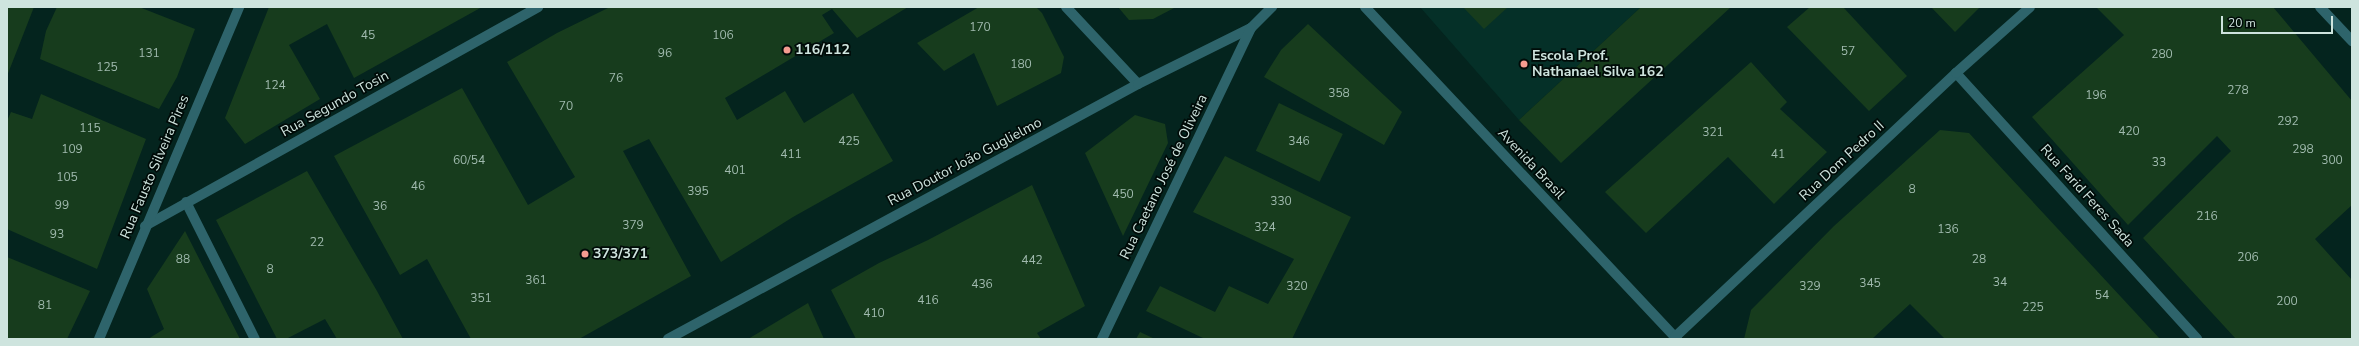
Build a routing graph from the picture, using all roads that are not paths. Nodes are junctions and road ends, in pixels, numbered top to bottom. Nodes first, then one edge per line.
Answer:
1 (239, 7) edge
2 (538, 7) edge
3 (1066, 7) edge
4 (1272, 7) edge
5 (1365, 7) edge
6 (2030, 7) edge
7 (2320, 7) edge
8 (1251, 28) junction
9 (2352, 41) edge
10 (1956, 73) junction
11 (1138, 84) junction
12 (186, 202) junction
13 (145, 226) junction
14 (1676, 338) edge
15 (99, 339) edge
16 (255, 339) edge
17 (668, 339) edge
18 (1102, 339) edge
19 (2197, 339) edge

1 - 13 street, Rua Fausto Silveira Pires
2 - 12 street, Rua Segundo Tosin
3 - 11 street
4 - 8 street, Rua Doutor João Guglielmo
5 - 14 street, Avenida Brasil
6 - 10 street, Rua Dom Pedro II
7 - 9 street
8 - 11 street, Rua Doutor João Guglielmo
8 - 18 street, Rua Caetano José de Oliveira
10 - 14 street, Rua Dom Pedro II
10 - 19 street, Rua Farid Feres Sada
11 - 17 street, Rua Doutor João Guglielmo
12 - 13 street, Rua Segundo Tosin
12 - 16 street
13 - 15 street, Rua Fausto Silveira Pires

